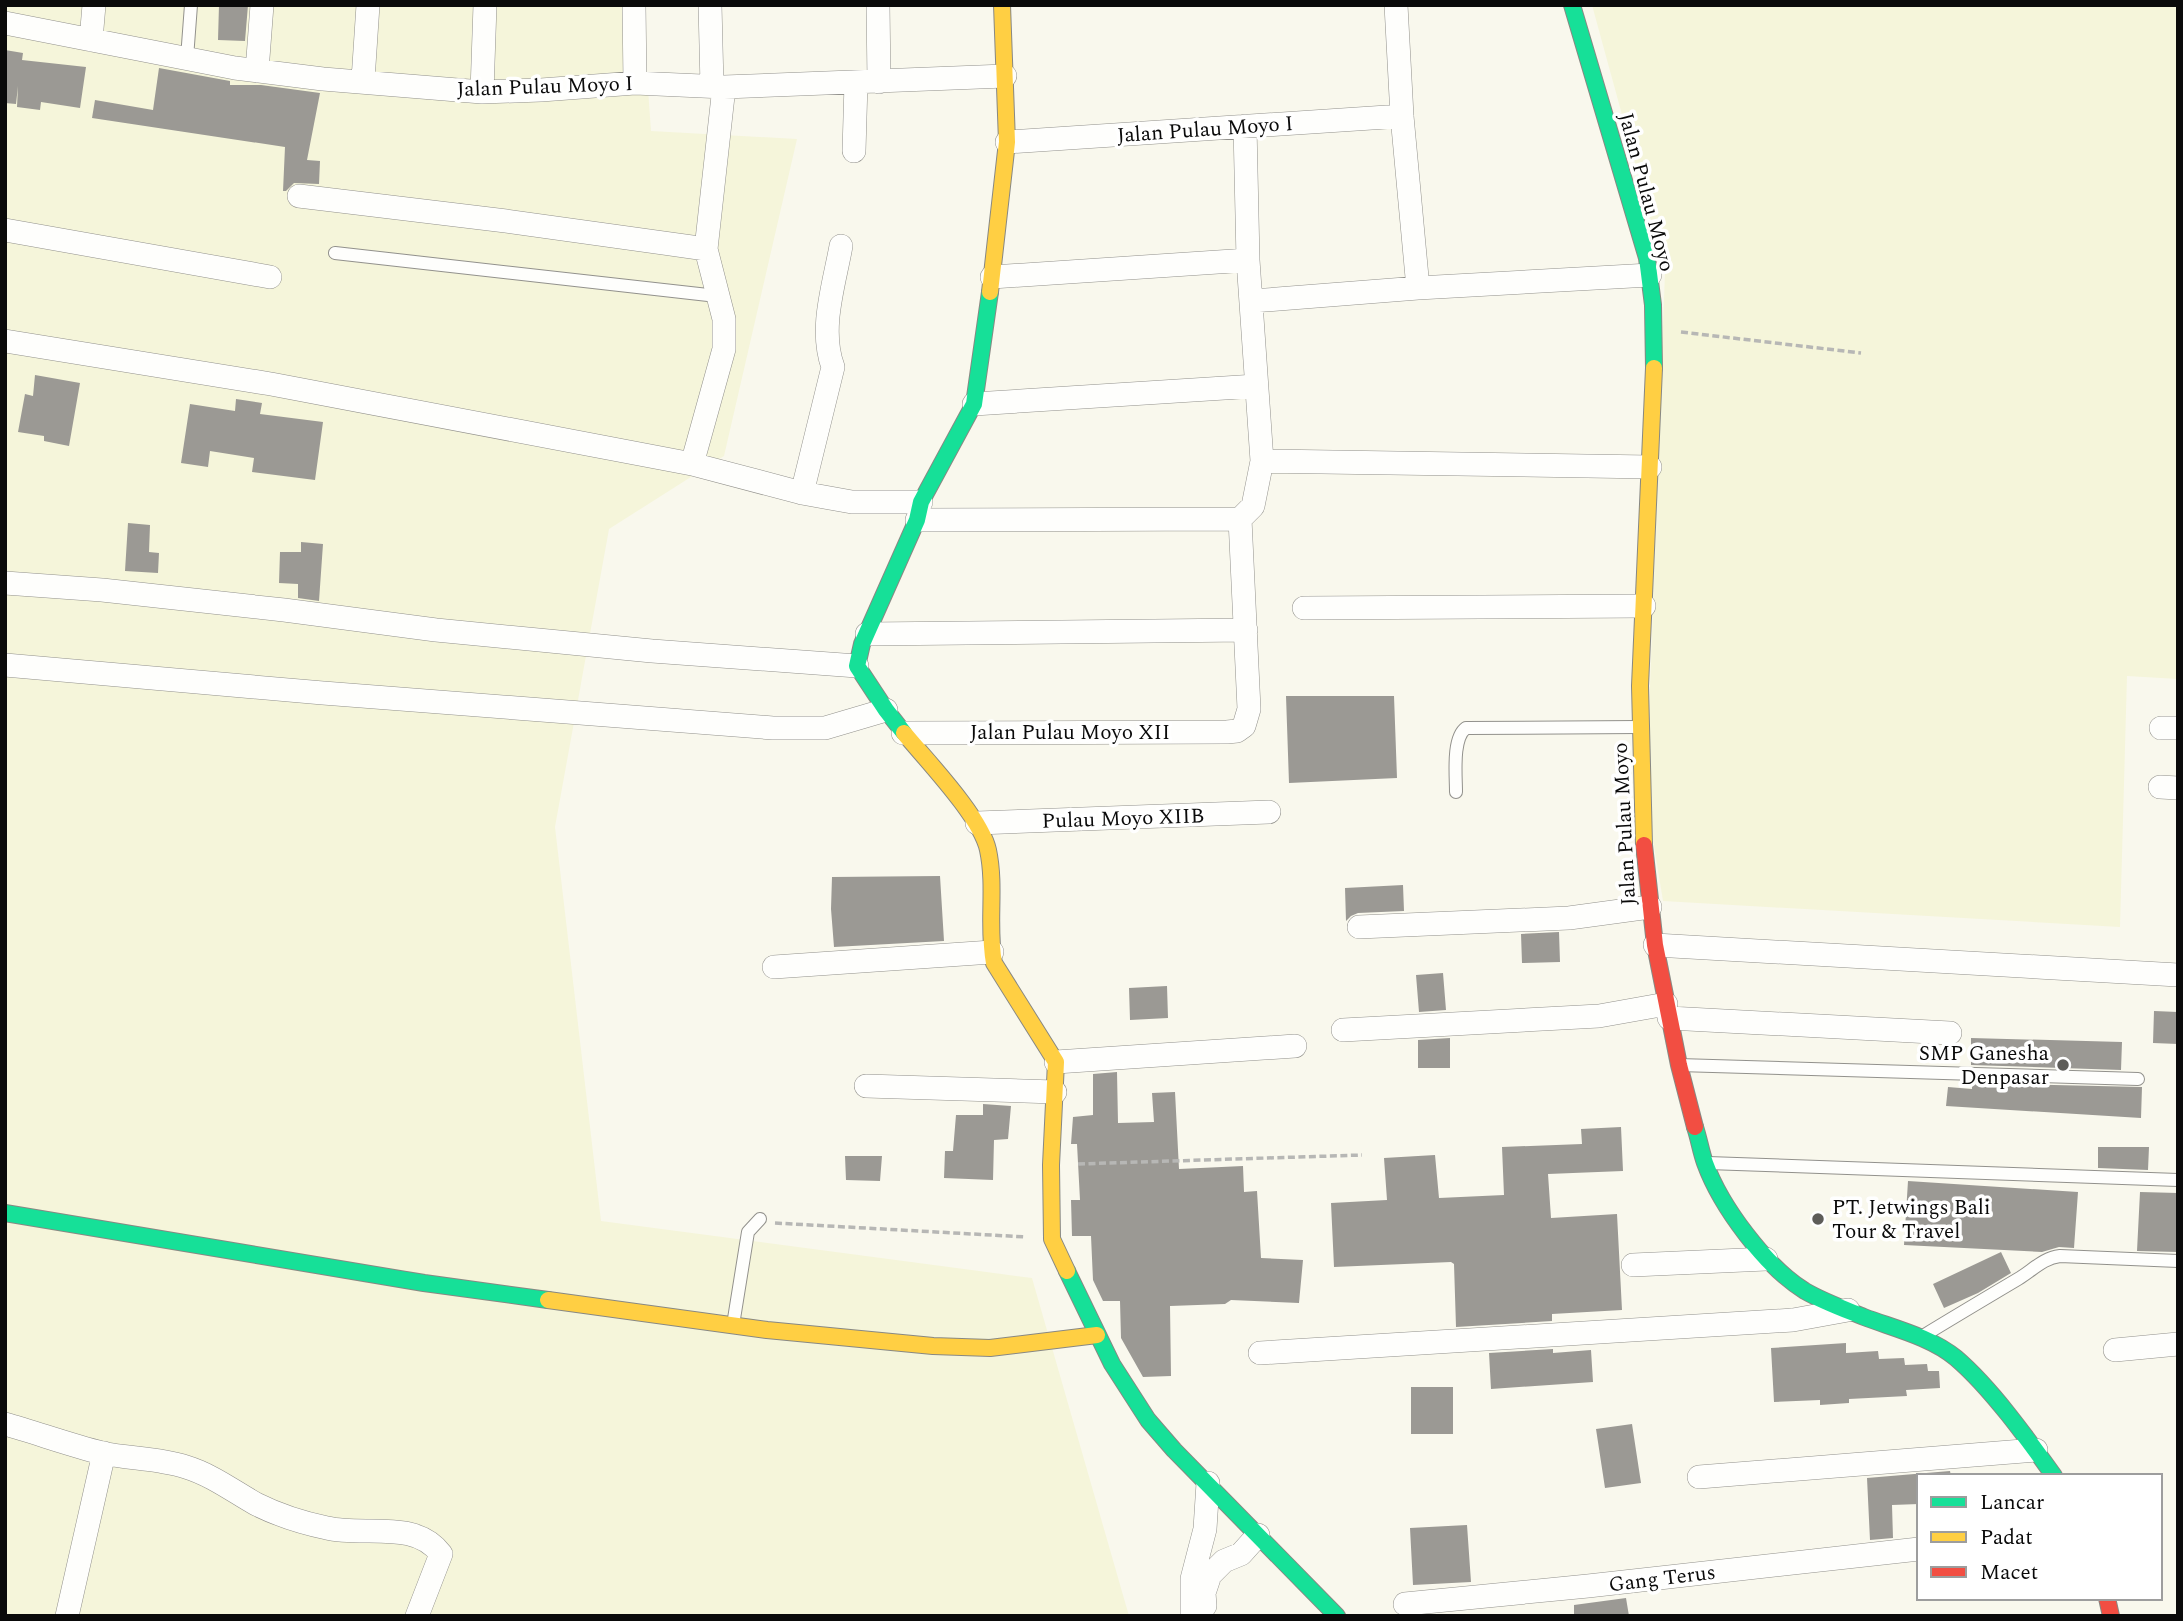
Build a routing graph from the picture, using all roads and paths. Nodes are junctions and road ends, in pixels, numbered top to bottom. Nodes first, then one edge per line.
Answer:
1 (94, 5) edge
2 (191, 5) edge
3 (262, 5) edge
4 (368, 5) edge
5 (485, 5) edge
6 (634, 5) edge
7 (710, 5) edge
8 (878, 5) edge
9 (1002, 5) edge
10 (1396, 5) edge
11 (1572, 5) edge
12 (5, 23) edge
13 (91, 40) junction
14 (187, 58) junction
15 (257, 71) junction
16 (1005, 76) junction
17 (363, 80) junction
18 (879, 82) junction
19 (635, 83) junction
20 (856, 83) junction
21 (718, 86) junction
22 (482, 92) junction
23 (1402, 116) junction
24 (1245, 127) junction
25 (1007, 142) junction
26 (854, 151) dead end
27 (299, 196) dead end
28 (5, 230) edge
29 (841, 246) dead end
30 (706, 249) junction
31 (335, 253) dead end
32 (1248, 260) junction
33 (1650, 275) junction
34 (992, 276) junction
35 (270, 277) dead end
36 (1418, 288) junction
37 (717, 296) junction
38 (1252, 301) junction
39 (1655, 329) junction
40 (5, 341) edge
41 (1861, 353) dead end
42 (1256, 386) junction
43 (974, 404) junction
44 (1262, 461) junction
45 (692, 464) junction
46 (1650, 467) junction
47 (802, 493) junction
48 (909, 507) junction
49 (1240, 519) junction
50 (5, 583) edge
51 (1644, 606) junction
52 (1304, 608) dead end
53 (1246, 630) junction
54 (867, 634) junction
55 (5, 665) edge
56 (857, 666) junction
57 (886, 710) junction
58 (1640, 727) junction
59 (903, 733) junction
60 (1456, 792) dead end
61 (1269, 812) dead end
62 (976, 823) junction
63 (1650, 907) junction
64 (1359, 928) dead end
65 (1655, 946) junction
66 (981, 952) junction
67 (775, 967) dead end
68 (2178, 975) edge
69 (1667, 1011) junction
70 (1343, 1030) dead end
71 (1950, 1033) dead end
72 (1296, 1046) dead end
73 (1056, 1062) junction
74 (1679, 1065) junction
75 (2138, 1079) dead end
76 (866, 1086) dead end
77 (1055, 1092) junction
78 (1362, 1155) dead end
79 (1704, 1163) junction
80 (1052, 1165) junction
81 (2178, 1180) edge
82 (5, 1213) edge
83 (760, 1219) joint
84 (1052, 1239) junction
85 (1766, 1259) junction
86 (2178, 1261) edge
87 (1633, 1265) dead end
88 (1848, 1310) junction
89 (733, 1325) junction
90 (1097, 1335) junction
91 (1920, 1339) junction
92 (2178, 1344) edge
93 (2115, 1350) dead end
94 (1260, 1353) dead end
95 (5, 1424) edge
96 (2036, 1450) junction
97 (104, 1456) junction
98 (2053, 1474) edge
99 (1699, 1477) dead end
100 (1208, 1483) junction
101 (1250, 1544) junction
102 (1917, 1549) edge
103 (1405, 1604) dead end
104 (68, 1616) edge
105 (417, 1616) edge
106 (1192, 1616) edge
107 (1205, 1616) edge
108 (1337, 1616) edge

1 - 13 street
2 - 14 lane
3 - 15 street
4 - 17 street
5 - 22 street
6 - 19 street
7 - 21 street
8 - 18 street
9 - 16 street
10 - 23 street
11 - 33 street, Jalan Pulau Moyo
12 - 13 street, Jalan Pulau Moyo I
13 - 14 street, Jalan Pulau Moyo I
14 - 15 street, Jalan Pulau Moyo I
15 - 17 street, Jalan Pulau Moyo I
16 - 18 street, Jalan Pulau Moyo I
16 - 25 street
17 - 22 street, Jalan Pulau Moyo I
18 - 20 street, Jalan Pulau Moyo I
19 - 21 street, Jalan Pulau Moyo I
19 - 22 street, Jalan Pulau Moyo I
20 - 21 street, Jalan Pulau Moyo I
20 - 26 street
21 - 30 street
23 - 24 street, Jalan Pulau Moyo I
23 - 36 street
24 - 25 street, Jalan Pulau Moyo I
24 - 32 street
25 - 34 street
27 - 30 street
28 - 35 street
29 - 47 street
30 - 37 street
31 - 37 lane
32 - 34 street
32 - 38 street
33 - 36 street
33 - 39 street, Jalan Pulau Moyo
34 - 43 street
36 - 38 street
37 - 45 street
38 - 42 street
39 - 41 path
39 - 46 street, Jalan Pulau Moyo
40 - 45 street
42 - 43 street
42 - 44 street
43 - 48 street
44 - 46 street
44 - 49 street
45 - 47 street
46 - 51 street, Jalan Pulau Moyo
47 - 48 street
48 - 49 street
48 - 54 street
49 - 53 street
50 - 56 street
51 - 52 street
51 - 58 street, Jalan Pulau Moyo
53 - 54 street
53 - 59 street, Jalan Pulau Moyo XII
54 - 56 street
55 - 57 street
56 - 57 street
57 - 59 street
58 - 60 lane
58 - 63 street, Jalan Pulau Moyo
59 - 62 street
61 - 62 street, Pulau Moyo XIIB
62 - 66 street
63 - 64 street
63 - 65 street, Jalan Pulau Moyo
65 - 68 street
65 - 69 street, Jalan Pulau Moyo
66 - 67 street
66 - 73 street
69 - 70 street
69 - 71 street
69 - 74 street, Jalan Pulau Moyo
72 - 73 street
73 - 77 street
74 - 75 lane
74 - 79 street, Jalan Pulau Moyo
76 - 77 street
77 - 80 street
78 - 80 path
79 - 81 lane
79 - 85 street, Jalan Pulau Moyo
80 - 84 street
82 - 89 street
83 - 84 path
83 - 89 lane
84 - 90 street
85 - 87 street
85 - 88 street, Jalan Pulau Moyo
86 - 91 lane
88 - 91 street, Jalan Pulau Moyo
88 - 94 street
89 - 90 street
90 - 100 street
91 - 96 street, Jalan Pulau Moyo
92 - 93 street
95 - 97 street
96 - 98 street, Jalan Pulau Moyo
96 - 99 street
97 - 104 street
97 - 105 street
100 - 101 street
100 - 106 street
101 - 107 street
101 - 108 street
102 - 103 street, Gang Terus

